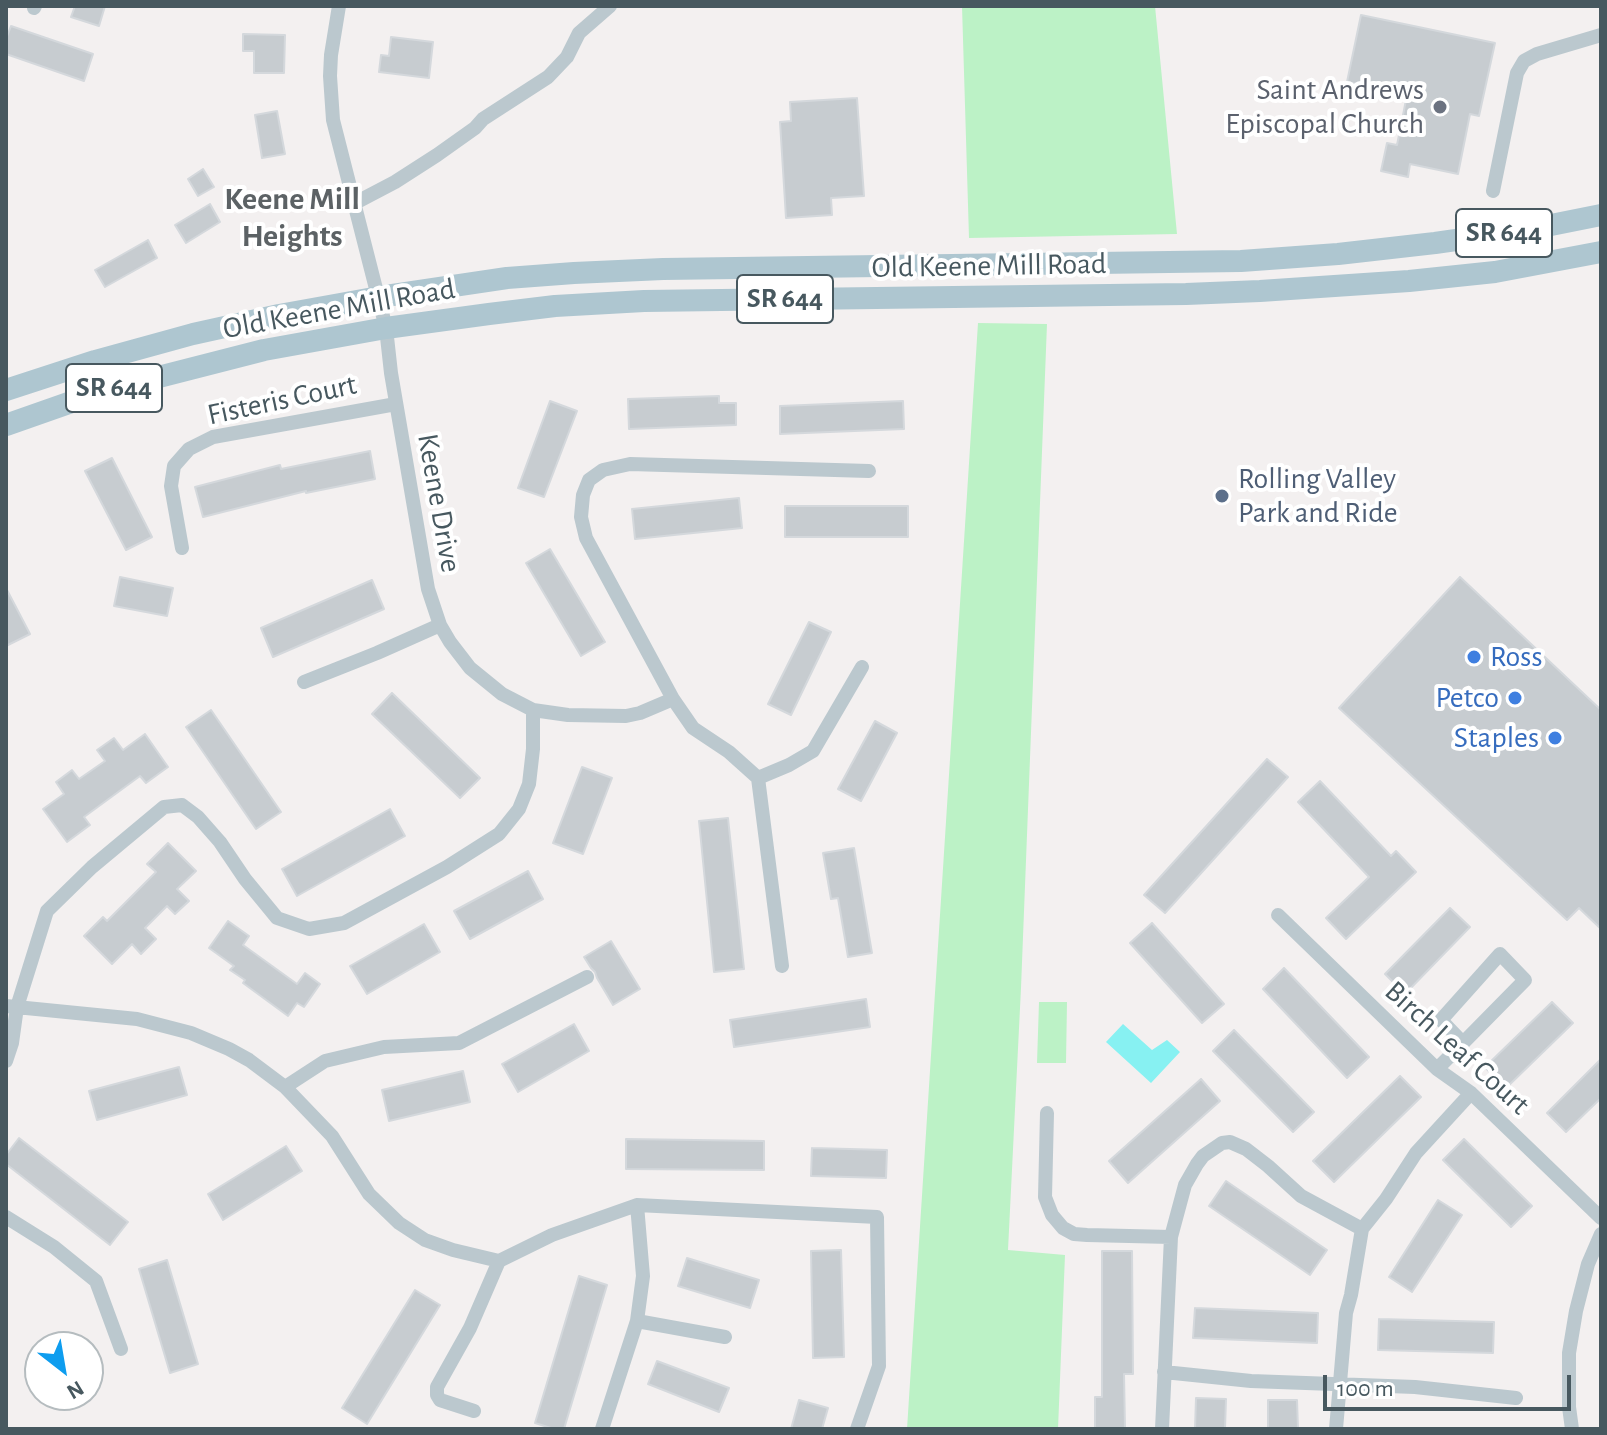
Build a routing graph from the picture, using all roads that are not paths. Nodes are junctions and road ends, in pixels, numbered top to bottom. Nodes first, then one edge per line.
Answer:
1 (339, 6) edge
2 (610, 6) edge
3 (1601, 35) edge
4 (1493, 191) dead end
5 (355, 203) junction
6 (1601, 215) edge
7 (1601, 252) edge
8 (379, 297) junction
9 (386, 328) junction
10 (6, 390) edge
11 (396, 404) junction
12 (6, 425) edge
13 (869, 471) dead end
14 (182, 548) dead end
15 (440, 625) junction
16 (862, 667) dead end
17 (304, 682) dead end
18 (673, 699) junction
19 (533, 710) junction
20 (758, 778) junction
21 (1278, 915) dead end
22 (782, 966) dead end
23 (587, 977) dead end
24 (12, 1006) edge
25 (1463, 1043) junction
26 (6, 1061) edge
27 (1437, 1069) junction
28 (285, 1087) junction
29 (1471, 1093) junction
30 (1047, 1113) dead end
31 (637, 1205) junction
32 (6, 1217) edge
33 (1601, 1218) edge
34 (1362, 1229) junction
35 (1601, 1234) edge
36 (1171, 1237) junction
37 (499, 1261) junction
38 (637, 1321) junction
39 (725, 1337) dead end
40 (121, 1349) dead end
41 (1164, 1372) junction
42 (1339, 1384) junction
43 (1516, 1398) dead end
44 (474, 1411) dead end
45 (602, 1429) edge
46 (857, 1429) edge
47 (1162, 1429) edge
48 (1336, 1429) edge
49 (1572, 1429) edge

1 - 5 street, Keene Drive
2 - 5 street
3 - 4 street
5 - 8 street, Keene Drive
6 - 8 main road, Old Keene Mill Road / SR 644
7 - 9 main road, Old Keene Mill Road / SR 644
8 - 9 street, Keene Drive
8 - 10 main road, Old Keene Mill Road / SR 644
9 - 11 street, Keene Drive
9 - 12 main road, Old Keene Mill Road / SR 644
11 - 14 street, Fisteris Court
11 - 15 street, Keene Drive
13 - 18 street
15 - 17 street
15 - 19 street, Keene Drive
16 - 20 street
18 - 19 street, Keene Drive
18 - 20 street
19 - 24 street
20 - 22 street
21 - 27 street, Birch Leaf Court
23 - 28 street
24 - 26 street
24 - 28 street
25 - 25 street
25 - 27 street
27 - 29 street, Birch Leaf Court
28 - 37 street
29 - 33 street, Birch Leaf Court
29 - 34 street
30 - 36 street
31 - 37 street
31 - 38 street
31 - 46 street
32 - 40 street
34 - 36 street
34 - 42 street
35 - 49 street
36 - 41 street
37 - 44 street
38 - 39 street
38 - 45 street
41 - 42 street
41 - 47 street
42 - 43 street
42 - 48 street

